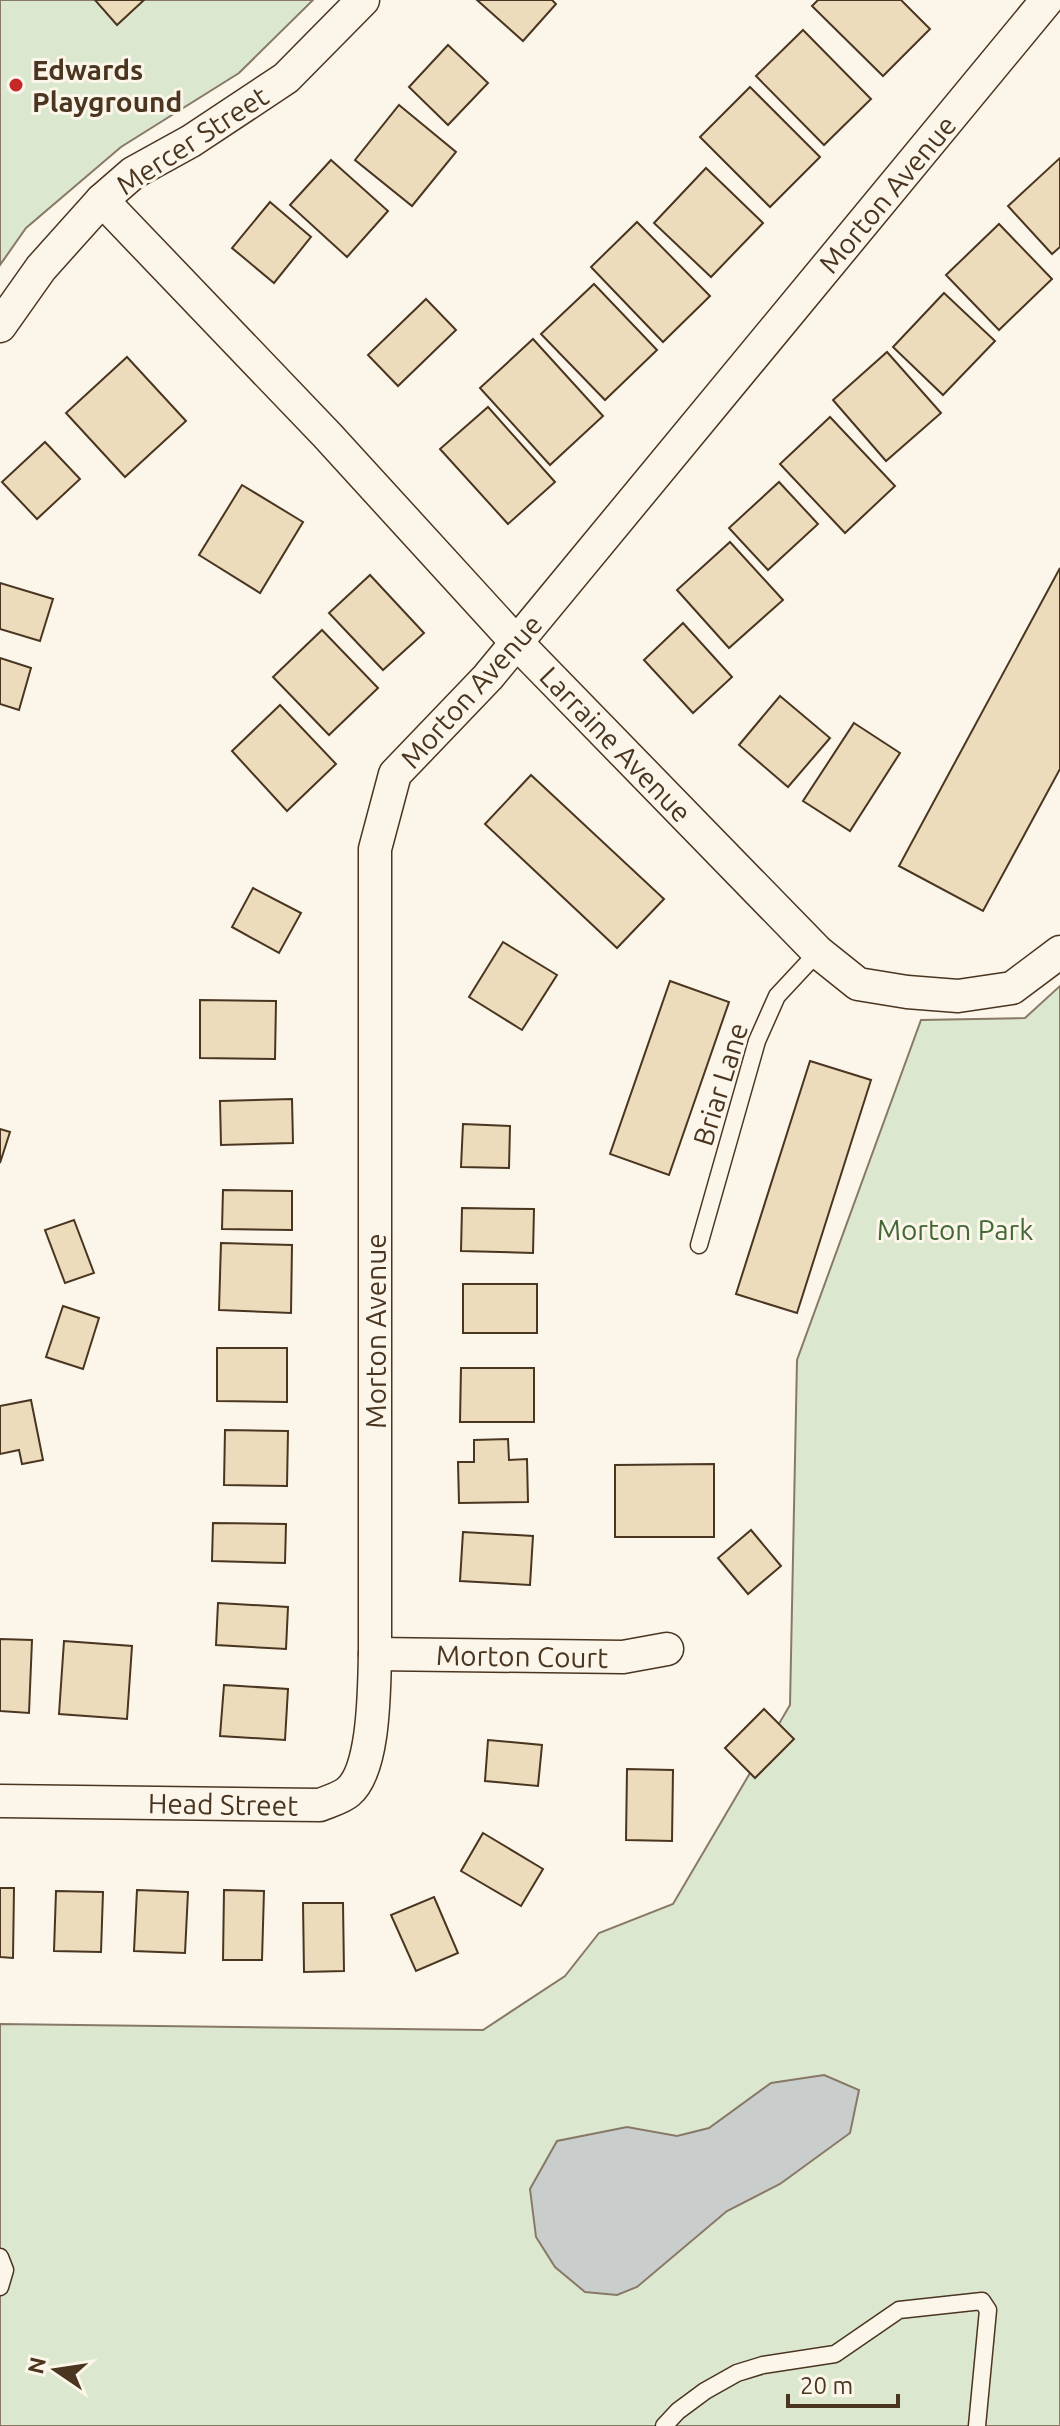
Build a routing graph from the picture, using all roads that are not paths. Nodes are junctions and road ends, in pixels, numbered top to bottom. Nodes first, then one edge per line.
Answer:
1 (363, 0) edge
2 (1047, 0) edge
3 (102, 200) junction
4 (0, 326) edge
5 (517, 643) junction
6 (818, 952) junction
7 (1060, 952) edge
8 (699, 1245) dead end
9 (667, 1649) dead end
10 (375, 1654) junction
11 (0, 1801) edge
12 (0, 2257) edge
13 (0, 2287) edge
14 (664, 2426) edge
15 (977, 2426) edge

1 - 3 street, Mercer Street
2 - 5 street, Morton Avenue
3 - 4 street, Mercer Street
3 - 5 street, Larraine Avenue
5 - 6 street, Larraine Avenue
5 - 10 street, Morton Avenue
6 - 7 street, Larraine Avenue
6 - 8 lane, Briar Lane
9 - 10 street, Morton Court
10 - 11 street, Head Street
12 - 13 lane
14 - 15 lane

